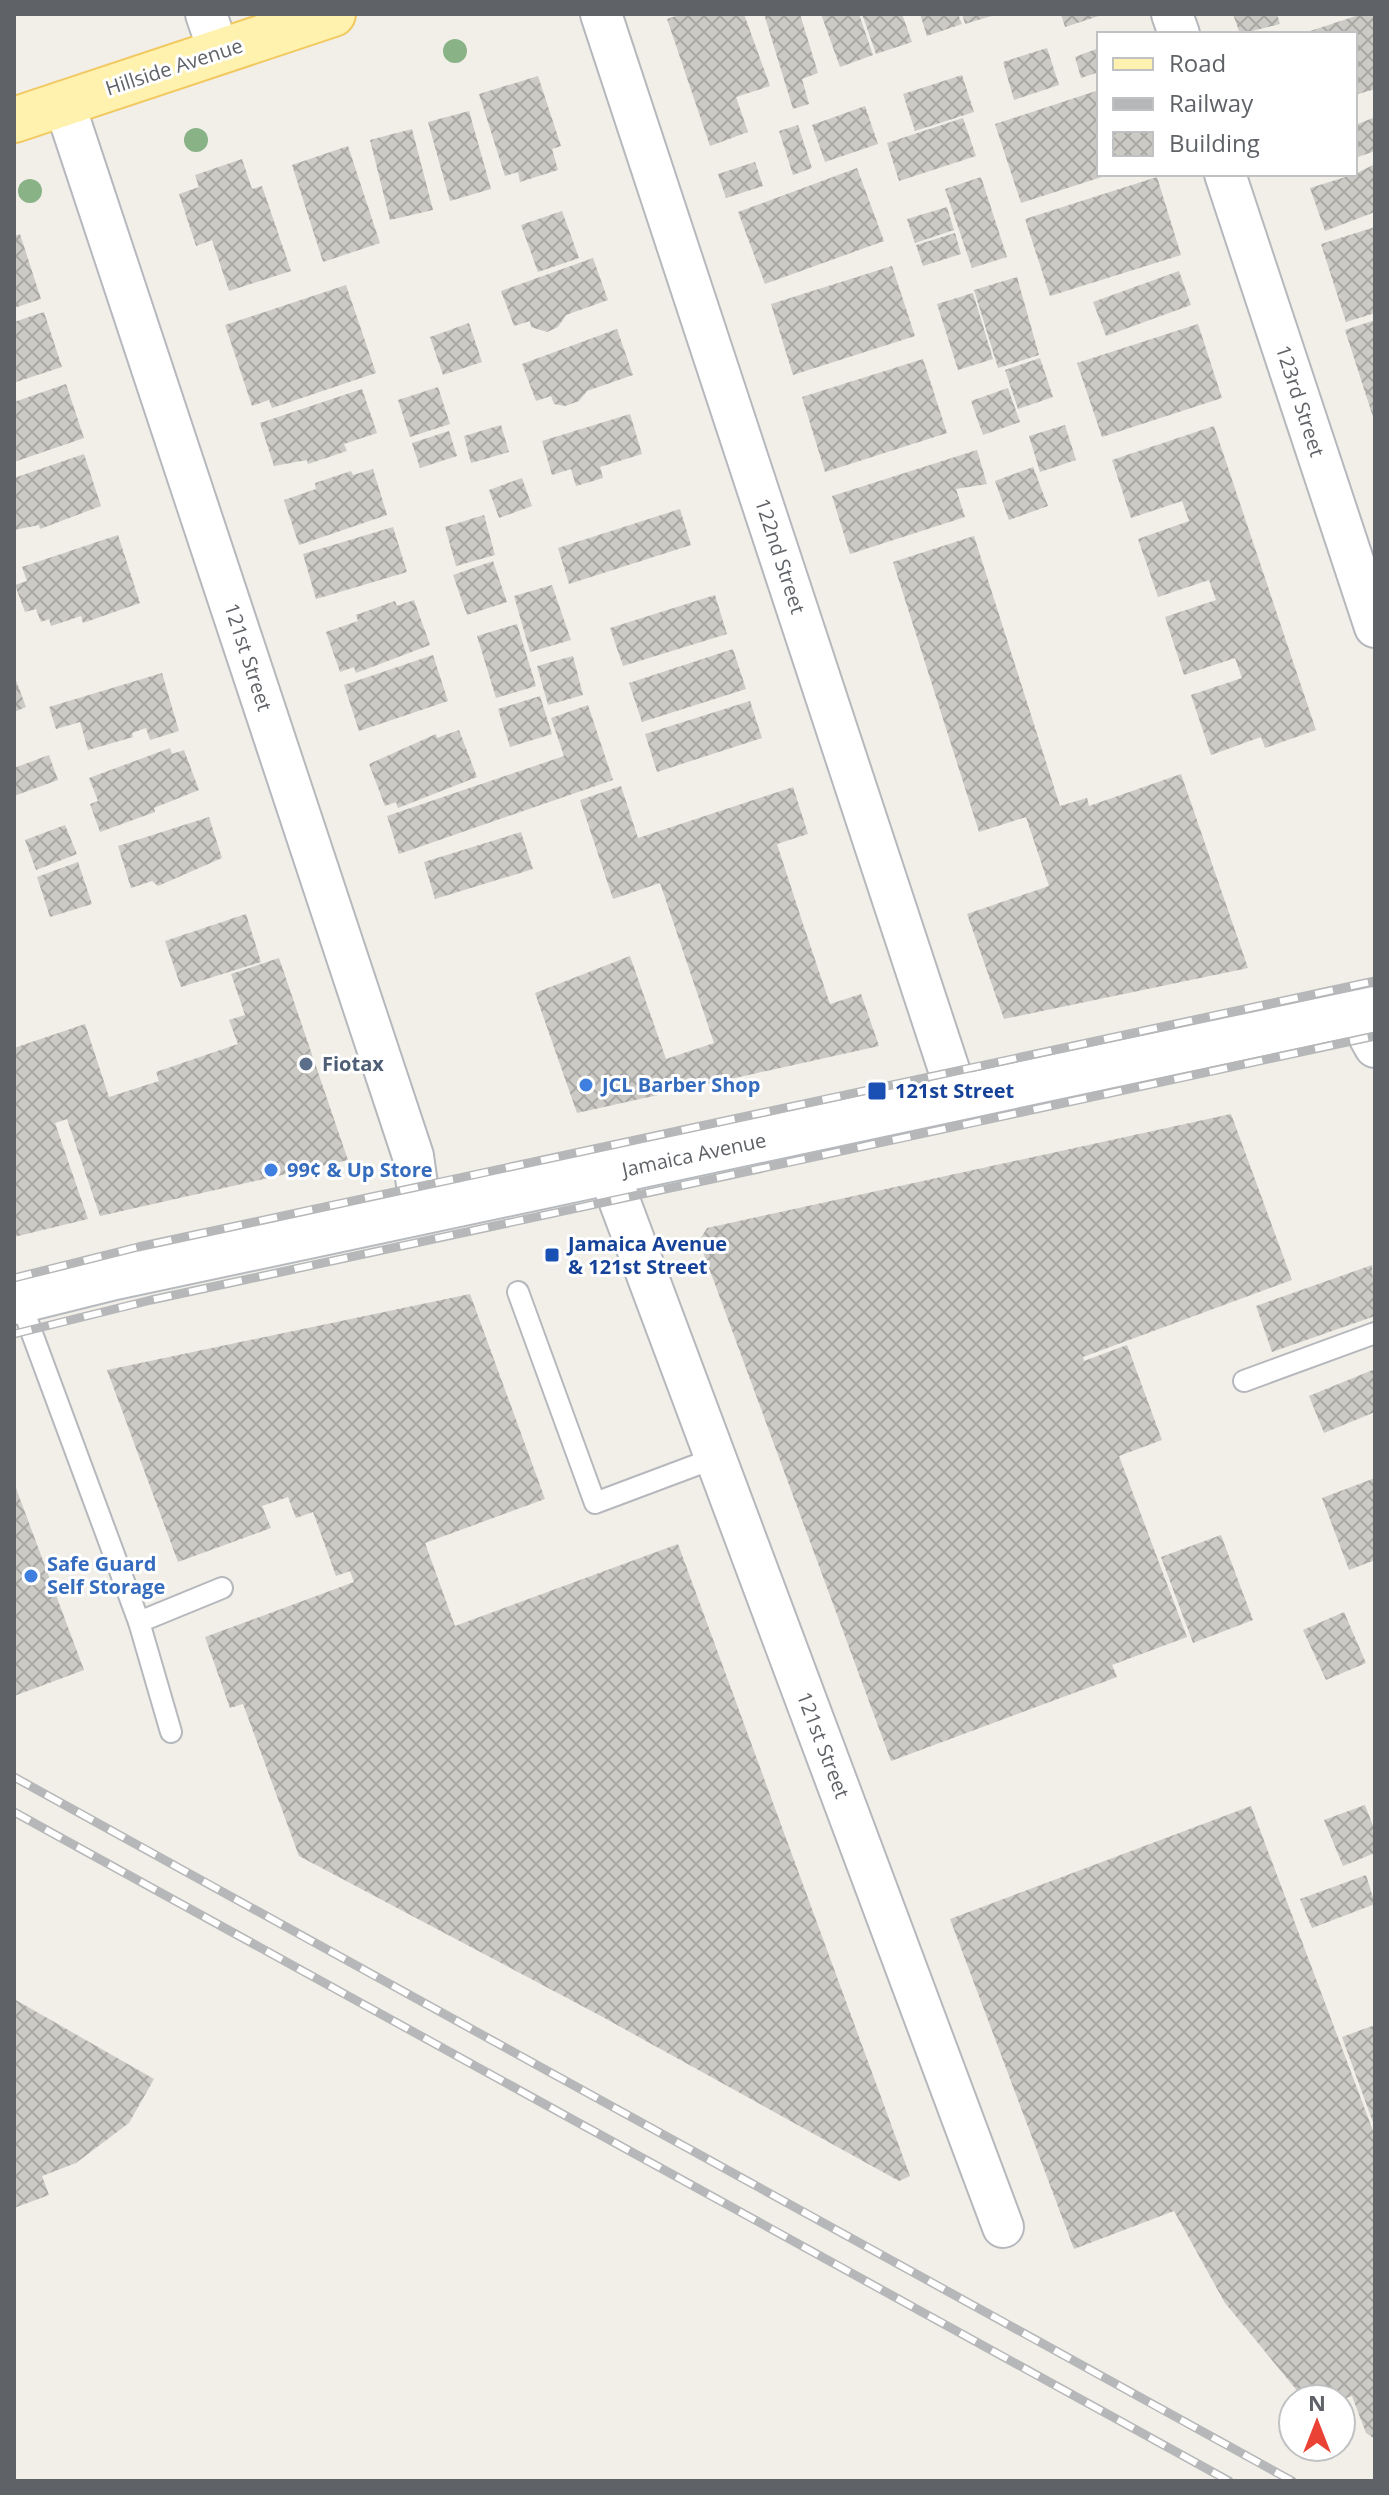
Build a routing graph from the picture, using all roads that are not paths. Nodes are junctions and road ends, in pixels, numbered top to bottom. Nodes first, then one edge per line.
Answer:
1 (333, 14) edge
2 (601, 14) edge
3 (213, 33) edge
4 (64, 103) junction
5 (14, 120) edge
6 (1226, 176) edge
7 (1375, 627) edge
8 (1369, 1023) edge
9 (958, 1097) junction
10 (609, 1173) junction
11 (421, 1213) junction
12 (518, 1292) dead end
13 (17, 1302) edge
14 (1375, 1333) edge
15 (1244, 1381) dead end
16 (715, 1458) junction
17 (222, 1588) dead end
18 (139, 1622) junction
19 (171, 1732) dead end
20 (1003, 2227) dead end

1 - 3 main road, Hillside Avenue
2 - 9 street, 122nd Street
3 - 4 main road, Hillside Avenue
4 - 5 main road, Hillside Avenue
4 - 11 street, 121st Street
6 - 7 street, 123rd Street
8 - 9 main road, Jamaica Avenue
9 - 10 main road, Jamaica Avenue
10 - 11 main road, Jamaica Avenue
10 - 16 street, 121st Street
11 - 13 main road, Jamaica Avenue
12 - 16 lane
13 - 18 lane
14 - 15 lane
16 - 20 street, 121st Street
17 - 18 lane
18 - 19 lane

